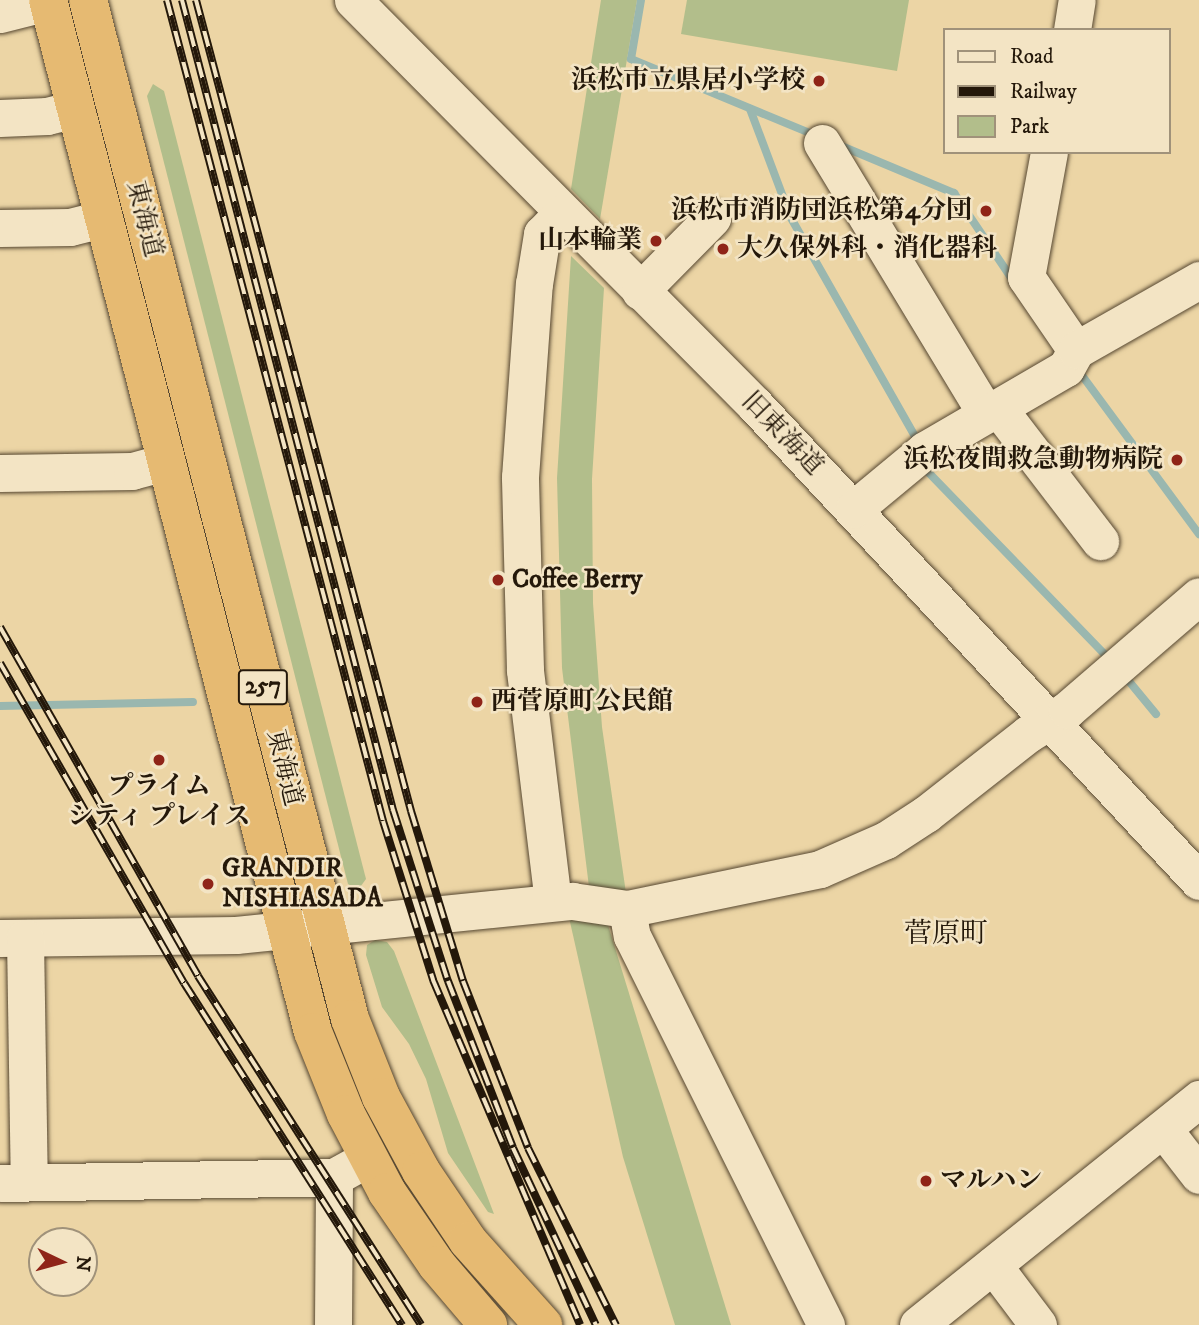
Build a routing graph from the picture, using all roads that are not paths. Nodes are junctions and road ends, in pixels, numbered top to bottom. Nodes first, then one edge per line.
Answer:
1 (88, 0) edge
2 (353, 0) edge
3 (1077, 0) edge
4 (48, 1) edge
5 (0, 14) edge
6 (1072, 28) edge
7 (75, 108) junction
8 (0, 118) edge
9 (822, 143) dead end
10 (1049, 154) edge
11 (562, 213) junction
12 (712, 218) dead end
13 (103, 219) junction
14 (0, 228) edge
15 (1199, 280) edge
16 (640, 291) junction
17 (1076, 351) junction
18 (992, 411) junction
19 (166, 462) junction
20 (0, 473) edge
21 (854, 509) junction
22 (1100, 541) dead end
23 (1199, 596) edge
24 (1050, 720) junction
25 (1199, 881) edge
26 (553, 902) junction
27 (627, 909) junction
28 (324, 926) junction
29 (285, 930) junction
30 (12, 938) edge
31 (1199, 1099) edge
32 (1164, 1130) junction
33 (368, 1158) junction
34 (1199, 1175) edge
35 (334, 1177) junction
36 (14, 1183) edge
37 (993, 1265) junction
38 (334, 1325) edge
39 (488, 1325) edge
40 (543, 1325) edge
41 (827, 1325) edge
42 (918, 1325) edge
43 (1038, 1325) edge

1 - 28 highway, 東海道 / 257
2 - 11 street, 旧東海道
3 - 6 street
4 - 5 street
4 - 7 highway, 東海道 / 257
7 - 8 street
7 - 13 highway, 東海道 / 257
9 - 18 street
10 - 17 street
11 - 16 street, 旧東海道
11 - 26 street
12 - 16 street
13 - 14 street
13 - 19 highway, 東海道 / 257
15 - 17 street
16 - 21 street, 旧東海道
17 - 18 street
18 - 21 street
18 - 22 street
19 - 20 street
19 - 29 highway, 東海道 / 257
21 - 24 street, 旧東海道
23 - 24 street
24 - 25 street, 旧東海道
24 - 27 street
26 - 27 street
26 - 28 street
27 - 41 street
28 - 29 street
28 - 40 highway, 東海道 / 257
29 - 30 street
29 - 33 highway, 東海道 / 257
30 - 36 street
31 - 32 street
32 - 34 street
32 - 37 street
33 - 35 street
33 - 39 highway, 東海道 / 257
35 - 36 street
35 - 38 street
37 - 42 street
37 - 43 street

